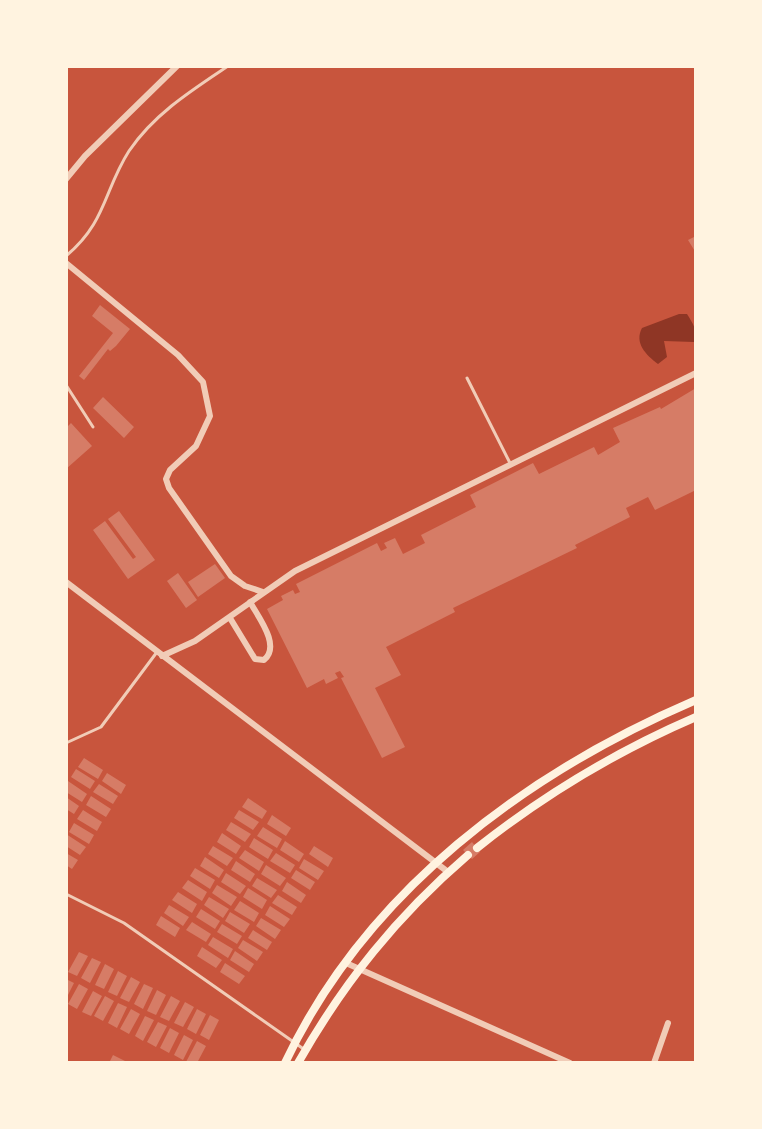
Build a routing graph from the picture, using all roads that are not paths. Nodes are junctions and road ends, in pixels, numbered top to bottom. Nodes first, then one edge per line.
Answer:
1 (177, 66) edge
2 (228, 66) edge
3 (66, 179) edge
4 (66, 256) edge
5 (66, 263) edge
6 (696, 373) edge
7 (467, 378) dead end
8 (66, 385) edge
9 (93, 427) dead end
10 (511, 465) junction
11 (66, 582) edge
12 (263, 592) junction
13 (250, 602) junction
14 (230, 618) junction
15 (159, 654) junction
16 (696, 700) edge
17 (696, 717) edge
18 (66, 743) edge
19 (477, 848) dead end
20 (468, 855) dead end
21 (436, 863) junction
22 (448, 872) junction
23 (66, 894) edge
24 (346, 963) junction
25 (360, 967) junction
26 (668, 1023) dead end
27 (295, 1043) junction
28 (305, 1050) junction
29 (285, 1063) edge
30 (298, 1063) edge
31 (570, 1063) edge
32 (654, 1063) edge

1 - 3 street
2 - 4 lane
5 - 12 street
6 - 10 street
7 - 10 lane
8 - 9 lane
10 - 12 street
11 - 15 street
12 - 13 street
13 - 14 street
13 - 14 street
14 - 15 street
15 - 18 lane
15 - 21 street
16 - 21 main road
17 - 19 main road
20 - 22 main road
21 - 22 street
21 - 24 main road
22 - 25 main road
23 - 27 lane
24 - 25 street
24 - 27 main road
25 - 28 main road
25 - 31 street
26 - 32 street
27 - 28 lane
27 - 29 main road
28 - 30 main road

